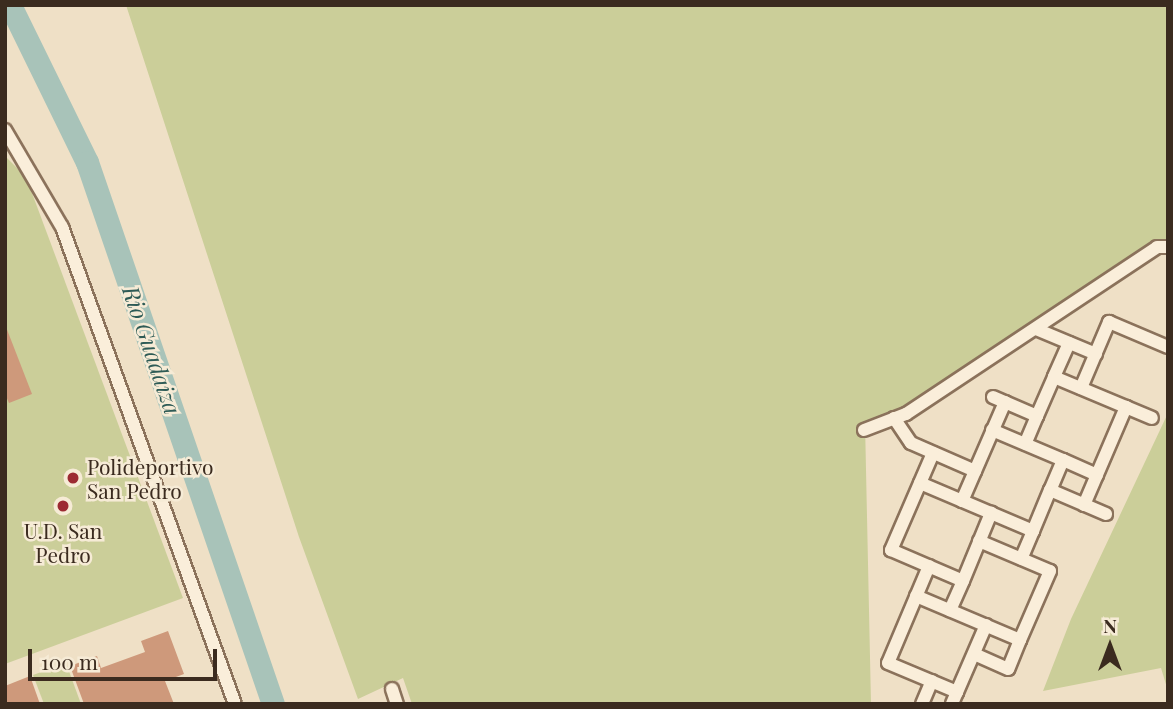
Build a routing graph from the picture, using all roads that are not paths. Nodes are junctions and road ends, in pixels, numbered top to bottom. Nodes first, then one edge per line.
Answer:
1 (5, 130) edge
2 (1168, 247) edge
3 (1035, 329) junction
4 (1069, 343) junction
5 (1168, 347) edge
6 (1096, 354) junction
7 (1054, 377) junction
8 (1081, 388) junction
9 (1126, 407) junction
10 (1037, 416) junction
11 (894, 418) junction
12 (1152, 418) dead end
13 (864, 430) dead end
14 (992, 430) junction
15 (1025, 444) junction
16 (933, 453) junction
17 (1063, 460) junction
18 (975, 471) junction
19 (1097, 475) junction
20 (920, 483) junction
21 (1050, 490) junction
22 (962, 501) junction
23 (1084, 505) junction
24 (991, 513) junction
25 (1106, 514) dead end
26 (1033, 531) junction
27 (979, 541) junction
28 (1021, 559) junction
29 (929, 566) junction
30 (962, 580) junction
31 (916, 596) junction
32 (950, 610) junction
33 (986, 625) junction
34 (1020, 640) junction
35 (974, 654) junction
36 (932, 681) junction
37 (391, 689) dead end
38 (955, 698) edge
39 (235, 704) edge
40 (397, 704) edge
41 (922, 704) edge

1 - 39 street
2 - 3 street
3 - 4 street
3 - 11 street
4 - 6 street
4 - 7 street
5 - 6 street
6 - 8 street
7 - 8 street
7 - 10 street
8 - 9 street
9 - 12 street
9 - 19 street
10 - 14 street
10 - 15 street
11 - 13 street
11 - 16 street
14 - 15 street
14 - 18 street
15 - 17 street
16 - 18 street
16 - 20 street
17 - 19 street
17 - 21 street
18 - 22 street
19 - 23 street
20 - 22 street
20 - 29 street
21 - 23 street
21 - 26 street
22 - 24 street
23 - 25 street
24 - 26 street
24 - 27 street
26 - 28 street
27 - 28 street
27 - 30 street
28 - 34 street
29 - 30 street
29 - 31 street
30 - 32 street
31 - 32 street
31 - 36 street
32 - 33 street
33 - 34 street
33 - 35 street
34 - 35 street
35 - 38 street
36 - 38 street
36 - 41 street
37 - 40 street

